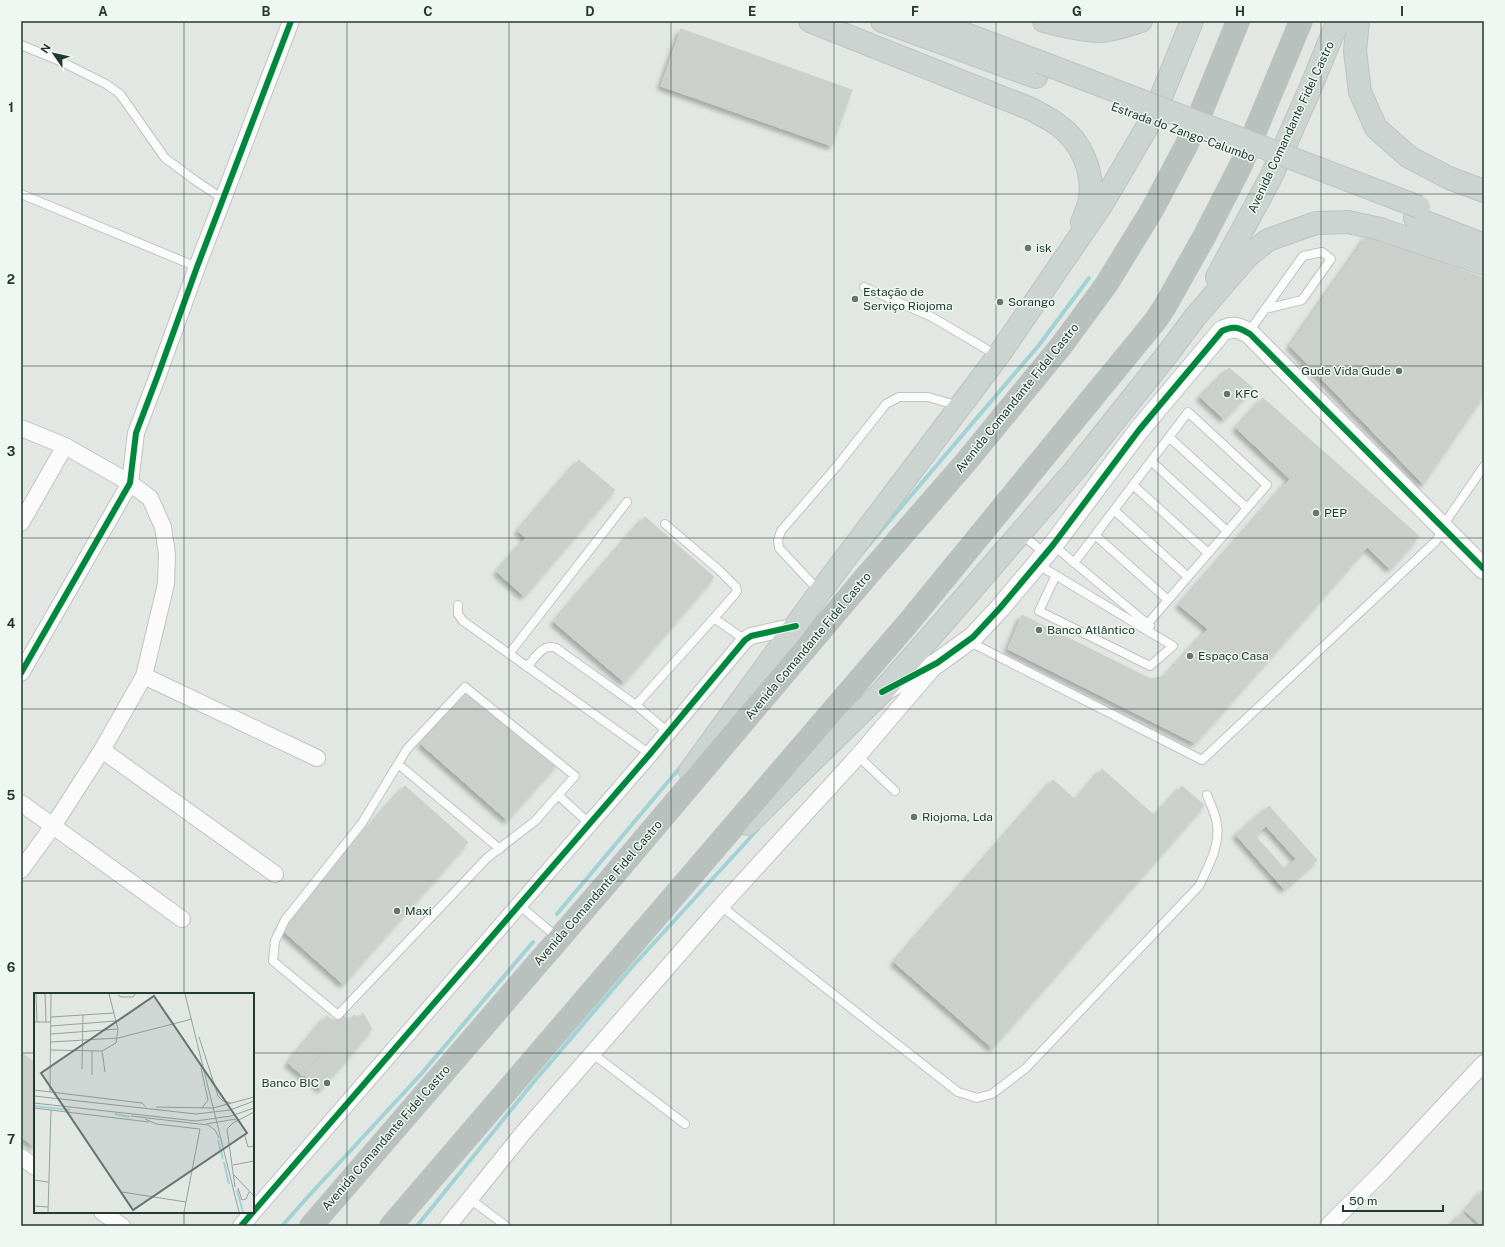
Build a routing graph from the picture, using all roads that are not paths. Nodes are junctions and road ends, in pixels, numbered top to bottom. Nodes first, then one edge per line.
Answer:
1 (291, 21) edge
2 (810, 21) edge
3 (882, 21) edge
4 (931, 21) edge
5 (1044, 21) edge
6 (1141, 21) edge
7 (1192, 21) edge
8 (1238, 21) edge
9 (1301, 21) edge
10 (1338, 21) edge
11 (1358, 21) edge
12 (21, 45) edge
13 (1038, 70) junction
14 (1484, 191) edge
15 (21, 194) edge
16 (223, 199) junction
17 (1417, 213) junction
18 (1484, 230) edge
19 (1484, 244) edge
20 (1484, 264) edge
21 (197, 267) junction
22 (1049, 283) junction
23 (864, 287) dead end
24 (1265, 309) junction
25 (1194, 316) junction
26 (1248, 333) junction
27 (998, 356) junction
28 (960, 406) junction
29 (1130, 422) junction
30 (21, 428) edge
31 (1169, 437) junction
32 (65, 446) junction
33 (1151, 461) junction
34 (1483, 471) edge
35 (130, 483) junction
36 (1133, 485) junction
37 (627, 502) dead end
38 (1247, 508) junction
39 (1114, 510) junction
40 (21, 523) edge
41 (665, 524) dead end
42 (1443, 528) junction
43 (1227, 531) junction
44 (1020, 533) junction
45 (1096, 535) junction
46 (1208, 553) junction
47 (1045, 554) junction
48 (1074, 563) junction
49 (1484, 569) edge
50 (1056, 575) junction
51 (1188, 577) junction
52 (820, 592) junction
53 (1168, 600) junction
54 (458, 605) dead end
55 (714, 618) junction
56 (1145, 625) junction
57 (796, 626) junction
58 (745, 640) junction
59 (967, 641) junction
60 (509, 654) junction
61 (937, 663) junction
62 (527, 667) junction
63 (21, 673) edge
64 (144, 676) junction
65 (882, 692) junction
66 (636, 705) junction
67 (668, 732) junction
68 (102, 750) junction
69 (650, 754) junction
70 (858, 756) junction
71 (317, 758) dead end
72 (398, 764) junction
73 (895, 791) dead end
74 (558, 795) junction
75 (1207, 795) dead end
76 (21, 803) edge
77 (590, 824) junction
78 (54, 826) junction
79 (500, 848) junction
80 (21, 870) edge
81 (275, 874) dead end
82 (607, 882) junction
83 (519, 905) junction
84 (721, 906) junction
85 (182, 919) dead end
86 (655, 920) junction
87 (559, 938) junction
88 (593, 1054) junction
89 (1484, 1063) edge
90 (685, 1124) dead end
91 (21, 1157) edge
92 (34, 1165) edge
93 (470, 1199) junction
94 (254, 1211) edge
95 (103, 1213) edge
96 (252, 1213) edge
97 (122, 1226) edge
98 (241, 1226) edge
99 (310, 1226) edge
100 (391, 1226) edge
101 (448, 1226) edge
102 (506, 1226) edge
103 (1328, 1226) edge

1 - 16 street
2 - 22 main road
3 - 13 main road, Estrada do Zango-Calumbo
4 - 13 main road, Estrada do Zango-Calumbo
5 - 6 main road
7 - 22 main road
8 - 82 highway, Avenida Comandante Fidel Castro
9 - 86 highway
10 - 25 main road, Avenida Comandante Fidel Castro
11 - 14 main road
12 - 16 lane
13 - 17 main road, Estrada do Zango-Calumbo, bridge
15 - 21 lane
16 - 21 street
17 - 18 main road, Estrada do Zango-Calumbo
17 - 19 main road, Estrada do Zango-Calumbo
20 - 25 main road
21 - 35 street
22 - 27 main road
23 - 27 lane
24 - 24 lane
24 - 26 lane
25 - 29 main road
26 - 29 street
26 - 42 street
27 - 28 main road
28 - 52 main road
28 - 52 lane
29 - 44 main road
29 - 47 street
30 - 32 street
31 - 33 lane
31 - 38 lane
31 - 38 lane
32 - 35 street
32 - 40 street
33 - 36 lane
33 - 43 lane
34 - 42 lane
35 - 63 street
35 - 64 street
36 - 39 lane
36 - 46 lane
37 - 60 lane
38 - 43 lane
39 - 45 lane
39 - 51 lane
41 - 55 lane
42 - 49 street
42 - 59 lane
43 - 46 lane
44 - 47 lane
44 - 65 main road
45 - 48 lane
45 - 53 lane
46 - 51 lane
47 - 48 lane
47 - 50 lane
47 - 59 street
48 - 56 lane
50 - 56 lane
50 - 56 lane
51 - 53 lane
52 - 57 main road
53 - 56 lane
54 - 60 lane
55 - 58 lane
55 - 66 lane
57 - 58 street
57 - 82 main road
58 - 67 street
59 - 61 street
60 - 62 lane
61 - 65 street
61 - 70 street
62 - 66 lane
62 - 69 lane
64 - 68 street
64 - 71 street
65 - 86 main road
66 - 67 lane
67 - 69 street
68 - 78 street
68 - 81 street
69 - 77 street
70 - 73 lane
70 - 84 street
72 - 74 lane
72 - 79 lane
72 - 79 lane
74 - 77 lane
74 - 79 lane
75 - 84 lane
76 - 78 street
77 - 83 street
78 - 80 street
78 - 85 street
82 - 87 highway, Avenida Comandante Fidel Castro
83 - 87 lane
83 - 94 street
84 - 88 street
86 - 100 highway
87 - 99 highway, Avenida Comandante Fidel Castro
88 - 90 lane
88 - 93 street
89 - 103 street
91 - 92 street
93 - 101 street
93 - 102 lane
95 - 97 street
96 - 98 street

